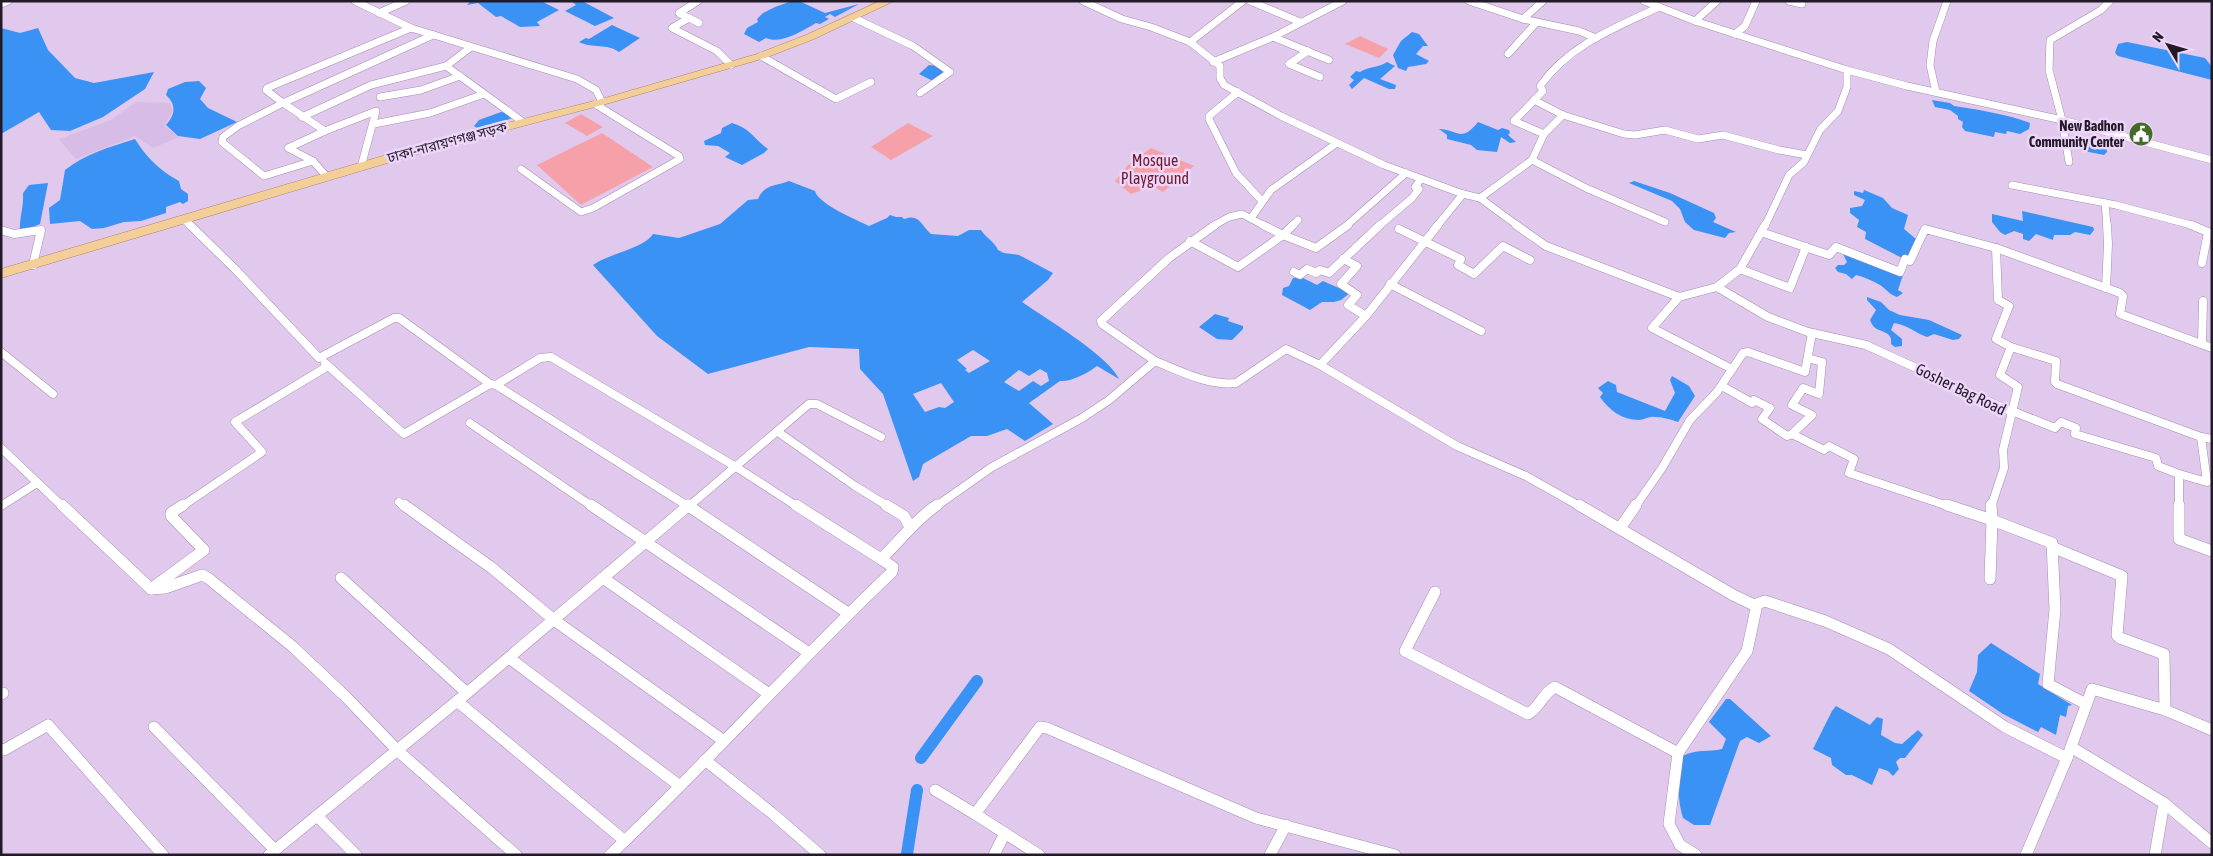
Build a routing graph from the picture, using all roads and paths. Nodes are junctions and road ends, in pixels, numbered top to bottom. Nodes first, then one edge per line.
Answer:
1 (8, 1) edge
2 (355, 1) edge
3 (406, 1) edge
4 (698, 1) edge
5 (890, 1) edge
6 (1082, 1) edge
7 (1243, 1) edge
8 (1250, 1) edge
9 (1343, 1) edge
10 (1469, 1) edge
11 (1543, 1) edge
12 (1644, 1) edge
13 (1717, 1) edge
14 (1756, 1) edge
15 (1789, 1) edge
16 (1947, 1) edge
17 (2110, 1) edge
18 (1, 4) edge
19 (1802, 4) dead end
20 (1659, 7) junction
21 (379, 13) junction
22 (689, 18) junction
23 (854, 18) junction
24 (1523, 19) junction
25 (1695, 21) junction
26 (699, 22) dead end
27 (1300, 22) junction
28 (1536, 23) junction
29 (411, 28) junction
30 (1735, 34) junction
31 (433, 35) junction
32 (1273, 37) junction
33 (1596, 38) junction
34 (1190, 42) junction
35 (471, 47) junction
36 (1308, 51) junction
37 (1508, 54) dead end
38 (761, 56) junction
39 (1329, 60) dead end
40 (1213, 62) junction
41 (731, 65) junction
42 (446, 66) junction
43 (1847, 70) junction
44 (460, 76) junction
45 (1320, 77) dead end
46 (871, 82) dead end
47 (371, 86) junction
48 (1238, 92) junction
49 (1936, 92) junction
50 (920, 93) dead end
51 (484, 94) junction
52 (380, 98) junction
53 (1534, 100) junction
54 (598, 103) junction
55 (284, 104) junction
56 (376, 110) junction
57 (1562, 115) junction
58 (301, 117) junction
59 (2062, 120) junction
60 (523, 122) junction
61 (374, 124) junction
62 (325, 131) junction
63 (1544, 134) junction
64 (1337, 143) junction
65 (1807, 155) junction
66 (1532, 160) junction
67 (2212, 160) edge
68 (313, 161) junction
69 (2069, 162) dead end
70 (360, 167) junction
71 (520, 169) dead end
72 (1406, 173) junction
73 (327, 177) junction
74 (1421, 179) junction
75 (2012, 185) dead end
76 (1463, 194) junction
77 (1480, 198) junction
78 (1262, 202) junction
79 (2105, 203) junction
80 (1251, 218) junction
81 (185, 220) junction
82 (1298, 220) dead end
83 (1665, 222) dead end
84 (1399, 229) dead end
85 (1, 230) edge
86 (1761, 232) junction
87 (1283, 235) junction
88 (1190, 241) junction
89 (1423, 242) junction
90 (1806, 247) junction
91 (1996, 248) junction
92 (1343, 259) junction
93 (1530, 260) dead end
94 (2202, 263) dead end
95 (33, 265) junction
96 (1740, 269) junction
97 (1294, 272) dead end
98 (1, 274) edge
99 (1390, 284) junction
100 (1717, 287) junction
101 (2106, 288) junction
102 (1679, 298) junction
103 (2203, 301) dead end
104 (1366, 316) junction
105 (1481, 331) dead end
106 (1812, 333) junction
107 (2202, 343) junction
108 (2011, 347) junction
109 (2212, 348) edge
110 (1, 352) edge
111 (319, 358) junction
112 (1808, 358) junction
113 (1155, 361) junction
114 (1320, 365) junction
115 (328, 366) junction
116 (1732, 369) junction
117 (493, 385) junction
118 (1722, 386) junction
119 (52, 394) dead end
120 (2012, 412) junction
121 (470, 423) dead end
122 (778, 432) junction
123 (1792, 434) junction
124 (880, 437) dead end
125 (2201, 437) junction
126 (2212, 439) edge
127 (1, 448) edge
128 (736, 467) junction
129 (2179, 474) junction
130 (37, 483) junction
131 (399, 502) dead end
132 (1, 506) edge
133 (688, 506) junction
134 (927, 512) joint
135 (1992, 520) junction
136 (912, 525) junction
137 (1620, 528) junction
138 (646, 542) junction
139 (2052, 547) junction
140 (2212, 551) edge
141 (881, 559) junction
142 (341, 578) dead end
143 (603, 578) junction
144 (1990, 579) dead end
145 (151, 588) junction
146 (1435, 592) dead end
147 (1754, 605) junction
148 (848, 613) junction
149 (554, 620) junction
150 (809, 653) junction
151 (509, 658) junction
152 (467, 693) junction
153 (770, 694) junction
154 (458, 702) junction
155 (2086, 704) junction
156 (2166, 710) junction
157 (154, 727) dead end
158 (2212, 730) edge
159 (724, 741) junction
160 (1, 749) edge
161 (398, 750) junction
162 (2069, 752) junction
163 (1678, 753) junction
164 (705, 760) junction
165 (680, 786) junction
166 (935, 790) dead end
167 (2164, 803) junction
168 (976, 814) junction
169 (317, 816) junction
170 (1286, 825) junction
171 (1005, 833) junction
172 (625, 842) junction
173 (2212, 843) edge
174 (272, 852) edge
175 (163, 855) edge
176 (356, 855) edge
177 (516, 855) edge
178 (610, 855) edge
179 (820, 855) edge
180 (994, 855) edge
181 (1039, 855) edge
182 (1270, 855) edge
183 (1396, 855) edge
184 (1696, 855) edge
185 (2026, 855) edge
186 (2155, 855) edge

1 - 18 street
2 - 21 street
3 - 21 street
4 - 22 street
5 - 23 highway, ঢাকা-নারায়ণগঞ্জ সড়ক
6 - 34 street
7 - 34 street
8 - 27 street
9 - 27 street
10 - 24 street
11 - 24 street
12 - 20 street
13 - 25 street
14 - 30 street
15 - 19 street
16 - 49 street
17 - 59 street
20 - 25 street
20 - 33 street
21 - 29 street
22 - 26 street
22 - 41 street
23 - 38 highway, ঢাকা-নারায়ণগঞ্জ সড়ক
23 - 50 street
24 - 28 street
25 - 30 street
27 - 32 street
28 - 33 street
28 - 37 street
29 - 31 street
29 - 55 street
30 - 43 street
31 - 35 street
31 - 55 street
32 - 36 street
32 - 40 street
33 - 53 street
34 - 40 street
35 - 42 street
35 - 54 street
36 - 39 street
36 - 45 street
38 - 41 highway, ঢাকা-নারায়ণগঞ্জ সড়ক
38 - 46 street
40 - 48 street
41 - 54 highway, ঢাকা-নারায়ণগঞ্জ সড়ক
42 - 44 street
42 - 47 street
43 - 49 street
43 - 65 street
44 - 51 street
44 - 52 street
47 - 52 street
47 - 58 street
48 - 64 street
48 - 78 street
49 - 59 street
51 - 60 street
51 - 61 street
52 - 56 street
53 - 57 street
53 - 63 street
54 - 60 highway, ঢাকা-নারায়ণগঞ্জ সড়ক
54 - 71 street
55 - 58 street
55 - 68 street
56 - 61 street
56 - 62 street
57 - 63 street
57 - 65 street
58 - 62 street
59 - 67 street
59 - 69 street
60 - 70 highway, ঢাকা-নারায়ণগঞ্জ সড়ক
61 - 70 street
62 - 68 street
63 - 66 street
64 - 72 street
64 - 78 street
65 - 86 street
66 - 77 street
66 - 83 street
68 - 73 street
70 - 73 highway, ঢাকা-নারায়ণগঞ্জ সড়ক
72 - 74 street
72 - 87 street
73 - 81 highway, ঢাকা-নারায়ণগঞ্জ সড়ক
74 - 76 street
74 - 92 street
75 - 79 street
76 - 77 street
76 - 89 street
77 - 102 street
78 - 80 street
79 - 94 street
79 - 101 street
80 - 87 street
80 - 88 street
81 - 95 highway, ঢাকা-নারায়ণগঞ্জ সড়ক
81 - 111 street
82 - 87 street
84 - 89 street
85 - 95 street
86 - 90 street
86 - 96 street
87 - 88 street
88 - 113 street
89 - 93 street
89 - 99 street
90 - 91 street
90 - 96 street
91 - 101 street
91 - 108 street
92 - 97 street
92 - 104 street
95 - 98 highway, ঢাকা-নারায়ণগঞ্জ সড়ক
96 - 100 street
99 - 104 street
99 - 105 street
100 - 102 street
100 - 106 street, Gosher Bag Road
101 - 107 street
102 - 116 street
103 - 107 street
104 - 114 street
106 - 112 street
106 - 120 street, Gosher Bag Road
107 - 109 street
108 - 120 street
108 - 125 street
110 - 119 street
111 - 115 street
111 - 117 street
112 - 116 street
112 - 123 street
113 - 114 street
113 - 134 street
114 - 137 street
115 - 117 street
115 - 145 street
116 - 118 street
117 - 128 street
117 - 133 street
118 - 123 street
118 - 137 street
120 - 129 street
120 - 135 street, Gosher Bag Road
121 - 138 street
122 - 124 street
122 - 128 street
122 - 136 street
123 - 135 street
125 - 126 street
125 - 129 street
127 - 130 street
128 - 133 street
128 - 141 street
129 - 140 street
130 - 132 street
130 - 145 street
131 - 149 street
133 - 138 street
133 - 148 street
134 - 136 street
135 - 139 street
135 - 144 street, Gosher Bag Road
136 - 141 street
137 - 147 street
138 - 143 street
138 - 150 street
139 - 155 street
139 - 156 street
141 - 148 street
142 - 152 street
143 - 149 street
143 - 153 street
145 - 161 street
146 - 163 street
147 - 162 street
147 - 163 street
148 - 150 street
149 - 151 street
149 - 159 street
150 - 153 street
151 - 152 street
151 - 165 street
152 - 154 street
153 - 159 street
154 - 161 street
154 - 172 street
155 - 156 street
155 - 162 street
156 - 158 street
157 - 174 street
159 - 164 street
160 - 175 street
161 - 169 street
161 - 177 street
162 - 167 street
162 - 185 street
163 - 184 street
164 - 165 street
164 - 179 street
165 - 172 street
166 - 168 street
167 - 173 street
167 - 186 street
168 - 170 street
168 - 171 street
169 - 174 street
169 - 176 street
170 - 182 street
170 - 183 street
171 - 180 street
171 - 181 street
172 - 178 street

